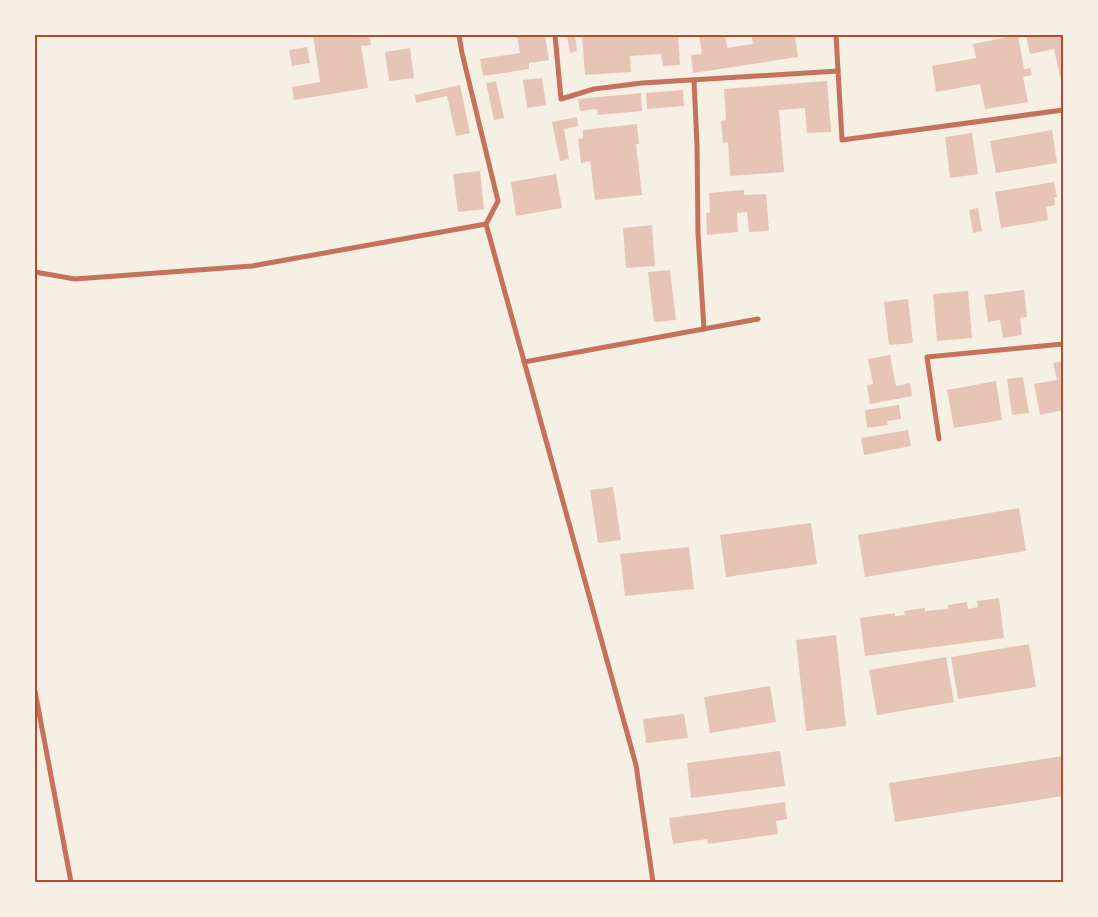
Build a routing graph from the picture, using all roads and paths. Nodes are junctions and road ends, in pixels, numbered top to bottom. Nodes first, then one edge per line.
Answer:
1 (460, 35) edge
2 (554, 35) edge
3 (836, 35) edge
4 (838, 72) junction
5 (694, 80) junction
6 (1063, 110) edge
7 (486, 224) junction
8 (35, 272) edge
9 (758, 320) dead end
10 (704, 329) junction
11 (1063, 344) edge
12 (524, 362) junction
13 (939, 439) dead end
14 (35, 691) edge
15 (71, 882) edge
16 (653, 882) edge

1 - 7 street
2 - 5 street
3 - 4 street
4 - 5 street
4 - 6 street
5 - 10 street
7 - 8 street
7 - 12 street
9 - 10 street
10 - 12 street
11 - 13 street
12 - 16 street
14 - 15 street

